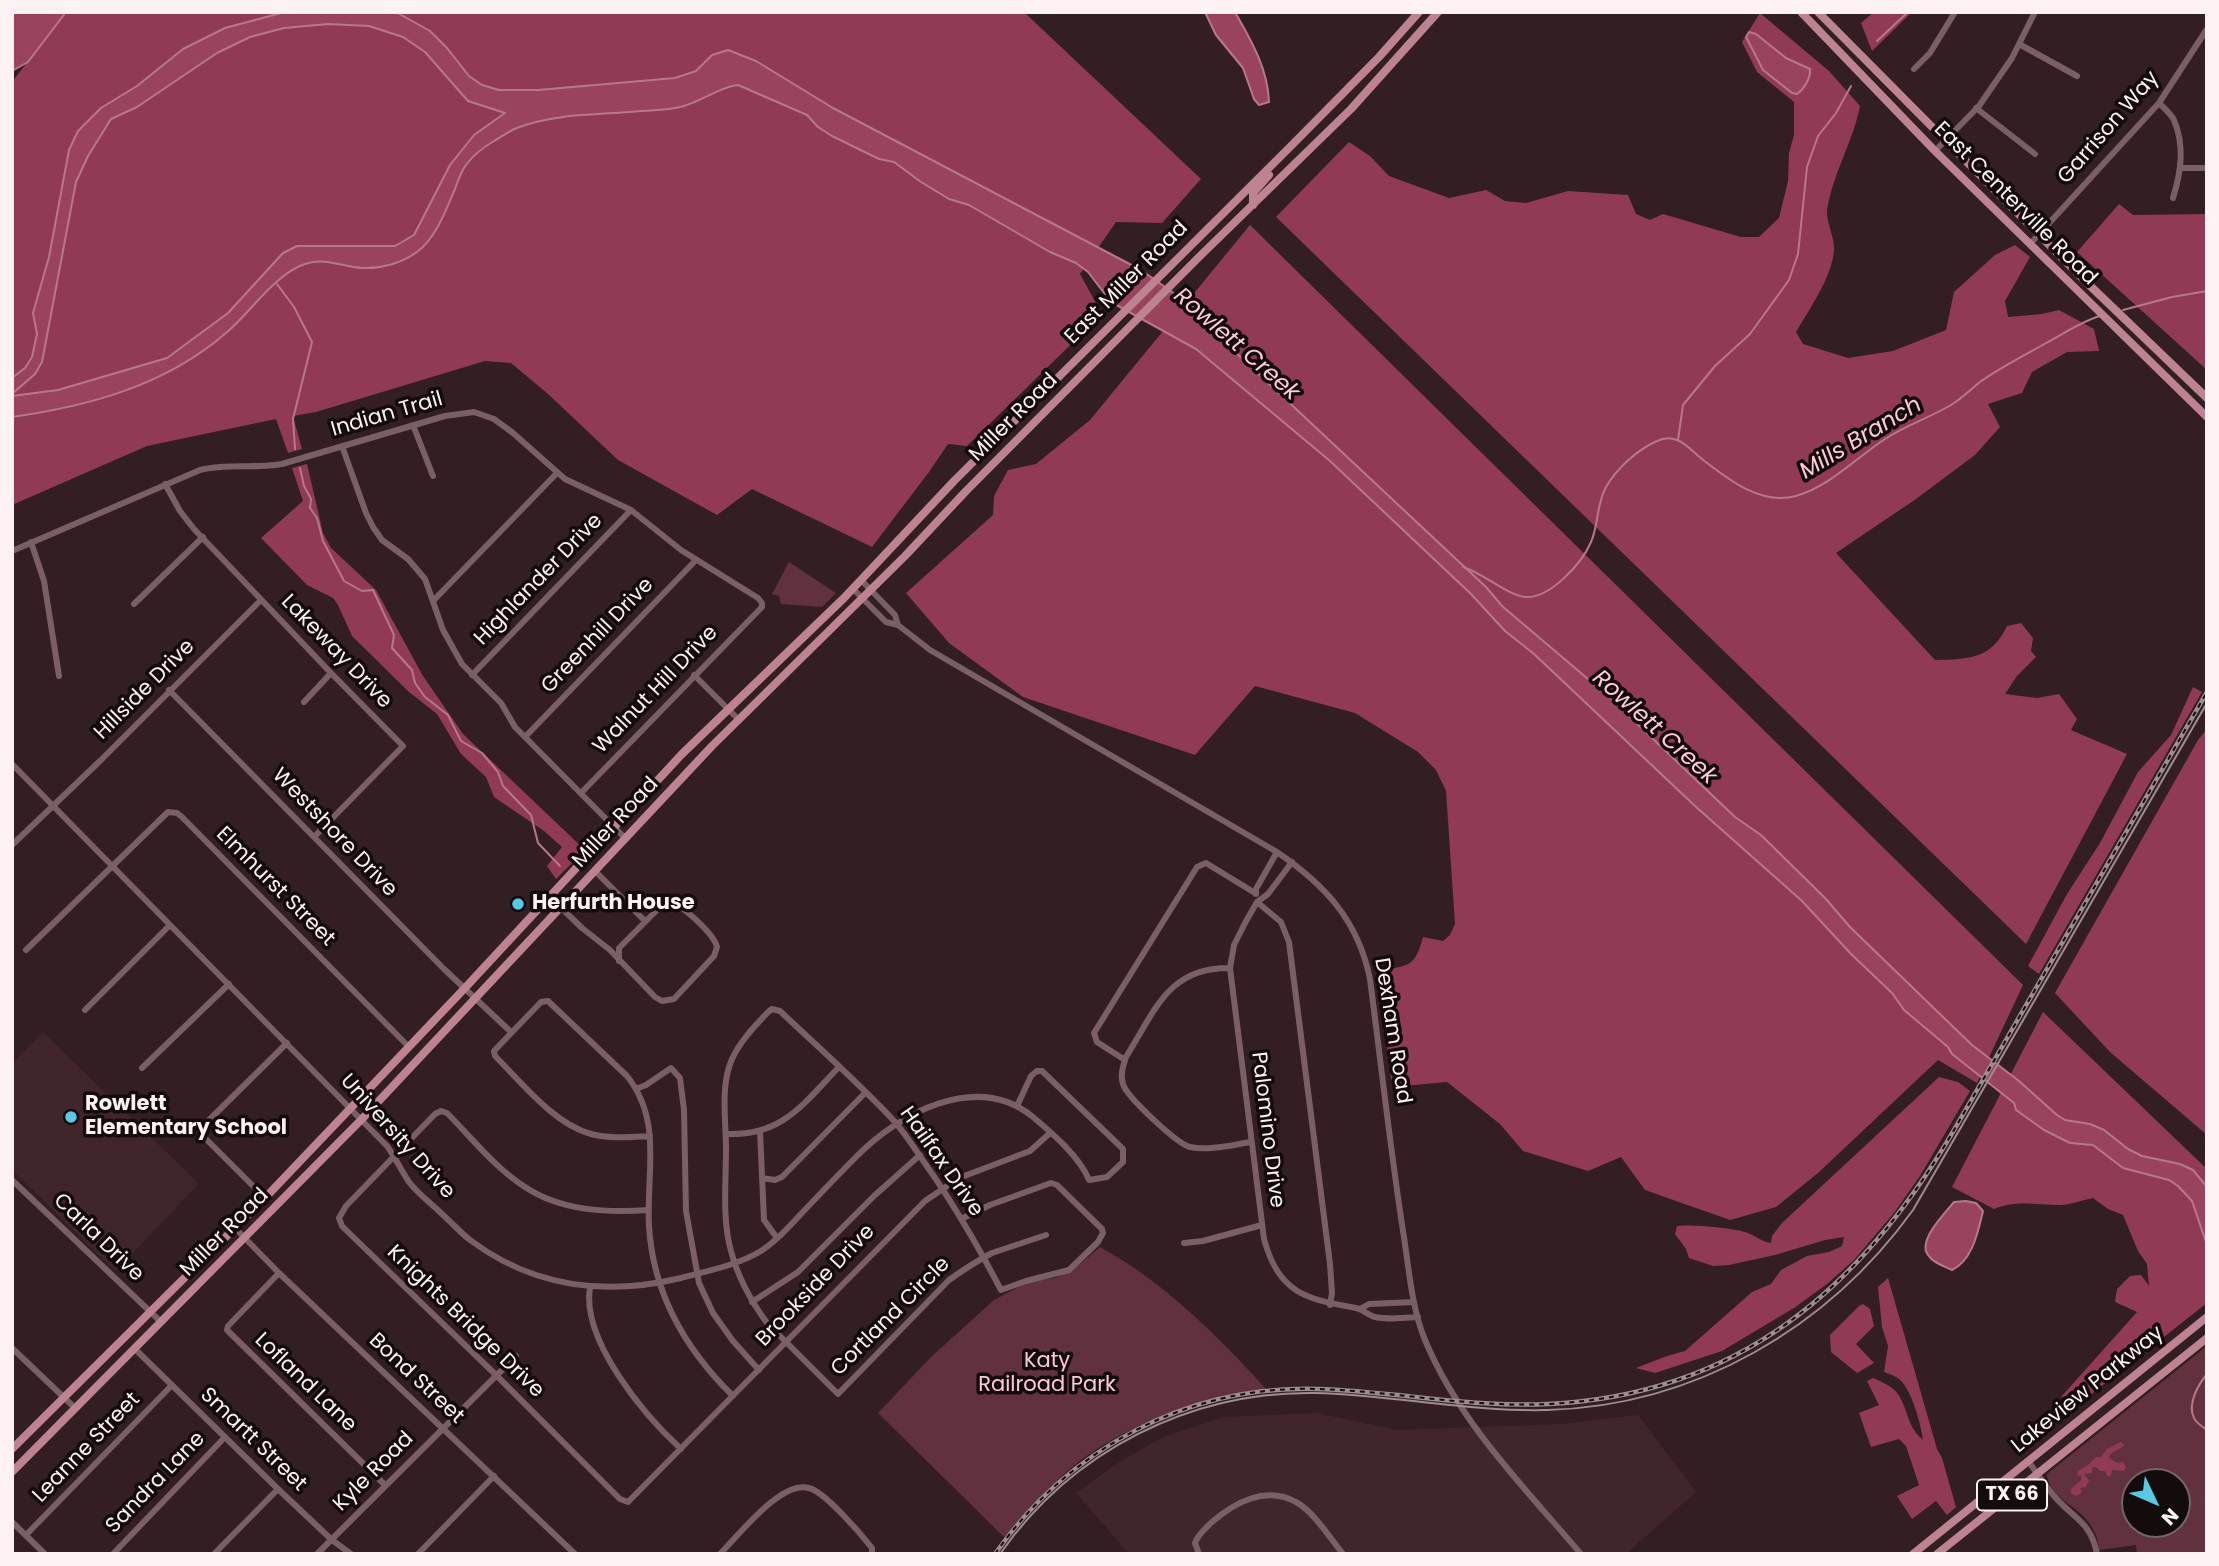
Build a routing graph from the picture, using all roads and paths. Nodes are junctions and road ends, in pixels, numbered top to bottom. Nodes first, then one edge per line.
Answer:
1 (1419, 12) edge
2 (1438, 12) edge
3 (1801, 12) edge
4 (1818, 12) edge
5 (1955, 12) edge
6 (2035, 12) edge
7 (2207, 29) edge
8 (2019, 44) junction
9 (1914, 69) dead end
10 (2077, 76) dead end
11 (2159, 103) junction
12 (1976, 108) junction
13 (1323, 114) junction
14 (1334, 125) junction
15 (1945, 140) junction
16 (1935, 151) junction
17 (2035, 154) dead end
18 (1277, 160) junction
19 (2182, 168) junction
20 (2207, 168) edge
21 (2174, 198) dead end
22 (1253, 205) junction
23 (2040, 234) junction
24 (2030, 244) junction
25 (2185, 377) junction
26 (2176, 387) junction
27 (2207, 398) edge
28 (2207, 417) edge
29 (414, 425) junction
30 (342, 446) junction
31 (557, 473) junction
32 (433, 476) dead end
33 (166, 484) junction
34 (631, 510) junction
35 (203, 537) junction
36 (31, 542) junction
37 (12, 551) edge
38 (696, 560) junction
39 (861, 580) junction
40 (853, 589) junction
41 (870, 590) junction
42 (862, 598) junction
43 (261, 600) junction
44 (433, 601) junction
45 (134, 604) dead end
46 (757, 611) joint
47 (898, 625) junction
48 (331, 673) junction
49 (472, 675) junction
50 (694, 675) junction
51 (60, 676) dead end
52 (169, 690) junction
53 (303, 702) dead end
54 (728, 709) junction
55 (738, 719) junction
56 (525, 737) junction
57 (12, 764) edge
58 (581, 793) junction
59 (53, 805) junction
60 (615, 827) junction
61 (315, 836) junction
62 (626, 839) junction
63 (12, 845) edge
64 (1277, 852) junction
65 (1292, 862) junction
66 (113, 866) junction
67 (595, 871) junction
68 (1255, 893) junction
69 (547, 900) junction
70 (1257, 902) junction
71 (558, 910) junction
72 (645, 921) junction
73 (170, 925) junction
74 (506, 944) junction
75 (26, 950) dead end
76 (517, 953) junction
77 (619, 961) junction
78 (1230, 968) junction
79 (229, 984) junction
80 (464, 989) junction
81 (475, 999) junction
82 (85, 1010) dead end
83 (511, 1032) junction
84 (287, 1043) junction
85 (409, 1047) junction
86 (1125, 1060) junction
87 (839, 1067) junction
88 (142, 1068) dead end
89 (636, 1089) junction
90 (865, 1093) junction
91 (1017, 1107) junction
92 (350, 1108) junction
93 (361, 1120) junction
94 (897, 1125) junction
95 (760, 1131) junction
96 (1050, 1133) junction
97 (726, 1134) junction
98 (650, 1136) junction
99 (1251, 1143) junction
100 (920, 1155) junction
101 (394, 1156) junction
102 (762, 1178) junction
103 (12, 1180) edge
104 (943, 1188) junction
105 (265, 1198) junction
106 (649, 1210) junction
107 (961, 1219) junction
108 (1262, 1225) junction
109 (235, 1228) junction
110 (1046, 1234) dead end
111 (777, 1238) junction
112 (245, 1239) junction
113 (1184, 1242) dead end
114 (984, 1257) junction
115 (735, 1262) junction
116 (279, 1273) junction
117 (697, 1274) junction
118 (661, 1283) junction
119 (590, 1287) junction
120 (752, 1302) junction
121 (1414, 1302) junction
122 (1330, 1305) junction
123 (1360, 1309) junction
124 (150, 1311) junction
125 (1418, 1317) junction
126 (2207, 1317) edge
127 (160, 1321) junction
128 (2207, 1338) edge
129 (787, 1343) junction
130 (12, 1348) edge
131 (134, 1348) junction
132 (516, 1356) dead end
133 (759, 1370) junction
134 (497, 1376) junction
135 (172, 1385) junction
136 (733, 1396) junction
137 (64, 1398) junction
138 (75, 1408) junction
139 (443, 1429) junction
140 (225, 1437) junction
141 (681, 1449) junction
142 (12, 1450) edge
143 (2028, 1461) junction
144 (12, 1472) edge
145 (2038, 1474) junction
146 (494, 1476) junction
147 (385, 1485) junction
148 (278, 1489) junction
149 (631, 1500) joint
150 (12, 1521) edge
151 (26, 1535) junction
152 (332, 1540) junction
153 (1923, 1545) junction
154 (1197, 1551) edge
155 (45, 1554) edge
156 (113, 1554) edge
157 (214, 1554) edge
158 (317, 1554) edge
159 (351, 1554) edge
160 (418, 1554) edge
161 (575, 1554) edge
162 (720, 1554) edge
163 (872, 1554) edge
164 (1343, 1554) edge
165 (1581, 1554) edge
166 (1913, 1554) edge
167 (1930, 1554) edge
168 (1937, 1554) edge
169 (2097, 1554) edge

1 - 13 main road, East Miller Road
2 - 14 main road
3 - 16 main road, East Centerville Road
4 - 15 main road, East Centerville Road
5 - 9 street
6 - 8 street
7 - 11 street, Garrison Way
8 - 10 street
8 - 12 street
11 - 19 street
11 - 23 street, Garrison Way
12 - 15 street
12 - 17 street
13 - 14 main road
13 - 18 main road, East Miller Road
14 - 22 main road
15 - 16 street
15 - 23 main road, East Centerville Road
16 - 24 main road, East Centerville Road
18 - 22 main road
18 - 39 main road, East Miller Road
19 - 20 street
19 - 21 street
22 - 41 main road, Miller Road
23 - 24 street, Garrison Way
23 - 25 main road, East Centerville Road
24 - 26 main road, East Centerville Road
25 - 26 main road
25 - 27 main road, East Centerville Road
26 - 28 main road, East Centerville Road
29 - 30 street, Indian Trail
29 - 31 street, Indian Trail
29 - 32 street
30 - 33 street, Indian Trail
30 - 44 street
31 - 34 street, Indian Trail
31 - 44 street
33 - 35 street, Lakeway Drive
33 - 36 street, Indian Trail
34 - 38 street, Indian Trail
34 - 49 street, Highlander Drive
35 - 43 street, Lakeway Drive
35 - 45 street
36 - 37 street, Indian Trail
36 - 51 street
38 - 46 street, Indian Trail
38 - 56 street, Greenhill Drive
39 - 40 main road, Miller Road
39 - 41 street, Dexham Road
40 - 42 street, Dexham Road
40 - 54 main road, Miller Road
41 - 42 main road, Miller Road
41 - 47 street, Dexham Road
42 - 47 street, Dexham Road
42 - 55 main road, Miller Road
43 - 48 street, Lakeway Drive
43 - 52 street, Hillside Drive
44 - 49 street
46 - 50 street, Walnut Hill Drive
47 - 64 street, Dexham Road
48 - 53 street
48 - 61 street, Lakeway Drive
49 - 56 street
50 - 54 street
50 - 58 street, Walnut Hill Drive
52 - 59 street, Hillside Drive
52 - 61 street, Westshore Drive
54 - 55 street
54 - 60 main road, Miller Road
55 - 62 main road, Miller Road
56 - 58 street
57 - 59 street, University Drive
58 - 60 street
59 - 63 street, Hillside Drive
59 - 66 street, University Drive
60 - 62 street
60 - 69 main road, Miller Road
61 - 80 street, Westshore Drive
62 - 67 main road, Miller Road
64 - 65 street, Dexham Road
64 - 68 street
65 - 70 street, Palomino Drive
65 - 121 street, Dexham Road
66 - 73 street, University Drive
66 - 75 street
66 - 85 street, Elmhurst Street
67 - 71 main road, Miller Road
67 - 72 street
68 - 70 street
68 - 86 street
69 - 71 main road
69 - 74 main road, Miller Road
70 - 78 street, Palomino Drive
70 - 122 street
71 - 76 main road, Miller Road
71 - 77 street
72 - 77 street
72 - 77 street
73 - 79 street, University Drive
73 - 82 street
74 - 76 main road
74 - 80 main road, Miller Road
76 - 81 main road, Miller Road
78 - 86 street
78 - 99 street, Palomino Drive
79 - 84 street, University Drive
79 - 88 street
80 - 81 street, Westshore Drive
80 - 85 main road, Miller Road
81 - 83 street, Westshore Drive
81 - 93 main road, Miller Road
83 - 89 street
83 - 98 street
84 - 92 street, University Drive
84 - 105 street
85 - 92 main road, Miller Road
86 - 99 street
87 - 90 street, Hailfax Drive
87 - 95 street
87 - 97 street, Hailfax Drive
89 - 98 street
89 - 117 street
90 - 94 street, Hailfax Drive
90 - 102 street
91 - 94 street, University Drive
91 - 96 street
91 - 96 street
92 - 93 street, University Drive
92 - 105 main road, Miller Road
93 - 101 street, University Drive
93 - 112 main road, Miller Road
94 - 100 street, Hailfax Drive
94 - 111 street, University Drive
95 - 97 street
95 - 102 street
96 - 104 street, Brookside Drive
97 - 115 street
98 - 106 street
99 - 108 street, Palomino Drive
100 - 104 street, Hailfax Drive
100 - 120 street
101 - 106 street
101 - 119 street, University Drive
101 - 134 street, Knights Bridge Drive
102 - 111 street
103 - 124 street, Carla Drive
104 - 107 street, Hailfax Drive
104 - 129 street, Brookside Drive
105 - 109 main road, Miller Road
106 - 118 street
107 - 114 street, Hailfax Drive
107 - 114 street, Hailfax Drive
108 - 113 street
108 - 122 street, Palomino Drive
109 - 112 street, Bond Street
109 - 124 main road, Miller Road
110 - 114 street, Cortland Circle
111 - 115 street, University Drive
112 - 116 street, Bond Street
112 - 127 main road, Miller Road
114 - 129 street, Cortland Circle
115 - 117 street, University Drive
115 - 120 street
116 - 139 street, Bond Street
116 - 147 street, Lofland Lane
117 - 118 street, University Drive
117 - 133 street
118 - 119 street, University Drive
118 - 136 street
119 - 141 street
120 - 129 street
121 - 123 street, Palomino Drive
121 - 125 street, Dexham Road
122 - 123 street, Palomino Drive
123 - 125 street, Palomino Drive
124 - 127 street, Carla Drive
124 - 137 main road, Miller Road
125 - 165 street, Dexham Road
126 - 143 main road, Lakeview Parkway / TX 66
127 - 131 main road, Miller Road
128 - 145 main road, Lakeview Parkway / TX 66
129 - 133 street, Brookside Drive
130 - 137 street
131 - 135 street, Smartt Street
131 - 138 main road, Miller Road
132 - 134 street, Kyle Road
133 - 136 street, Brookside Drive
134 - 139 street, Kyle Road
134 - 149 street, Knights Bridge Drive
135 - 140 street, Smartt Street
135 - 151 street, Leanne Street
136 - 141 street, Brookside Drive
137 - 138 street
137 - 142 main road, Miller Road
138 - 144 main road, Miller Road
139 - 146 street, Bond Street
139 - 147 street, Kyle Road
140 - 148 street, Smartt Street
140 - 156 street, Sandra Lane
141 - 149 street, Brookside Drive
143 - 145 street
143 - 153 main road, Lakeview Parkway / TX 66
145 - 168 main road, Lakeview Parkway / TX 66
145 - 169 street
146 - 160 street
146 - 161 street, Bond Street
147 - 152 street, Kyle Road
148 - 152 street, Smartt Street
148 - 157 street
150 - 151 street
151 - 155 street
152 - 158 street, Kyle Road
152 - 159 street, Smartt Street
153 - 166 main road, Lakeview Parkway / TX 66
153 - 167 main road
154 - 164 street
162 - 163 street

